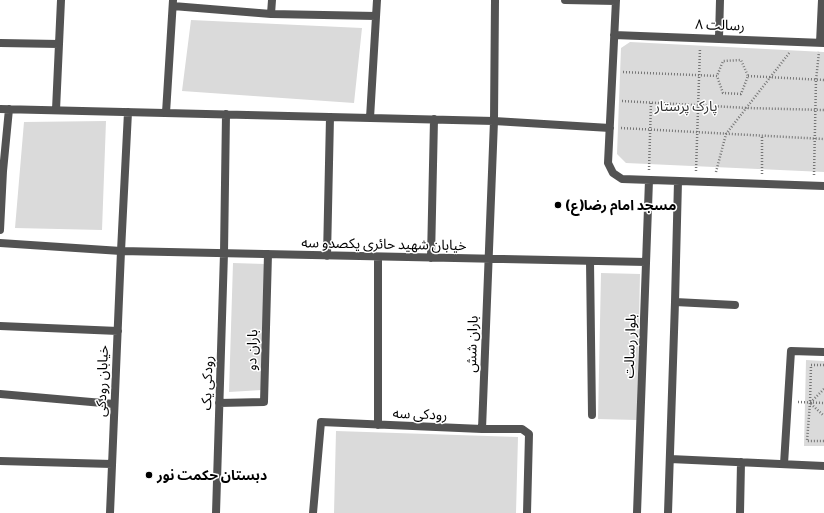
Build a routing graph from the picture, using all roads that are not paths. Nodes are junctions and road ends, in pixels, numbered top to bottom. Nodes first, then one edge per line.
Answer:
1 (61, 0) edge
2 (272, 0) edge
3 (377, 0) edge
4 (495, 0) edge
5 (565, 0) edge
6 (720, 0) edge
7 (822, 0) edge
8 (616, 1) edge
9 (173, 3) edge
10 (271, 14) junction
11 (376, 16) junction
12 (614, 34) junction
13 (719, 38) junction
14 (0, 43) edge
15 (822, 43) edge
16 (59, 44) junction
17 (0, 109) edge
18 (9, 109) junction
19 (56, 110) junction
20 (128, 112) junction
21 (166, 113) junction
22 (226, 114) junction
23 (330, 117) junction
24 (370, 118) junction
25 (434, 119) junction
26 (494, 121) junction
27 (610, 128) junction
28 (2, 170) edge
29 (649, 180) junction
30 (678, 181) junction
31 (824, 186) edge
32 (0, 230) edge
33 (0, 243) edge
34 (121, 251) junction
35 (224, 253) junction
36 (268, 254) junction
37 (326, 256) junction
38 (378, 257) junction
39 (431, 258) junction
40 (488, 259) junction
41 (590, 261) junction
42 (646, 262) junction
43 (676, 302) junction
44 (735, 305) dead end
45 (0, 326) edge
46 (118, 331) junction
47 (824, 352) edge
48 (0, 394) edge
49 (219, 403) junction
50 (114, 404) junction
51 (592, 415) dead end
52 (378, 425) junction
53 (482, 429) junction
54 (670, 459) junction
55 (0, 461) edge
56 (741, 462) junction
57 (112, 464) junction
58 (784, 464) junction
59 (824, 466) edge
60 (110, 513) edge
61 (216, 513) edge
62 (313, 513) edge
63 (527, 513) edge
64 (637, 513) edge
65 (668, 513) edge
66 (740, 513) edge

1 - 16 street
2 - 10 street
3 - 11 street
4 - 26 street, باران شش
5 - 8 street
6 - 13 street
7 - 15 street
8 - 12 street
9 - 10 street
9 - 21 street
10 - 11 street
11 - 24 street
12 - 13 street, رسالت ۸
12 - 27 street
13 - 15 street, رسالت ۸
14 - 16 street
16 - 19 street
17 - 18 street
18 - 19 street
18 - 28 street
19 - 20 street
20 - 21 street
20 - 34 street, خیابان رودکی
21 - 22 street
22 - 23 street
22 - 35 street, رودکی یک
23 - 24 street
23 - 37 street
24 - 25 street
25 - 26 street
25 - 39 street
26 - 27 street
26 - 40 street, باران شش
27 - 29 street
28 - 32 street
29 - 30 street
29 - 42 street, بلوار رسالت
30 - 31 street
30 - 43 street
33 - 34 street, خیابان شهید حائری یکصدو سه
34 - 35 street, خیابان شهید حائری یکصدو سه
34 - 46 street, خیابان رودکی
35 - 36 street, خیابان شهید حائری یکصدو سه
35 - 49 street, رودکی یک
36 - 37 street, خیابان شهید حائری یکصدو سه
36 - 49 street, باران دو
37 - 38 street, خیابان شهید حائری یکصدو سه
38 - 39 street, خیابان شهید حائری یکصدو سه
38 - 52 street
39 - 40 street, خیابان شهید حائری یکصدو سه
40 - 41 street, خیابان شهید حائری یکصدو سه
40 - 53 street, باران شش
41 - 42 street, خیابان شهید حائری یکصدو سه
41 - 51 street
42 - 64 street, بلوار رسالت
43 - 44 street
43 - 54 street
45 - 46 street
46 - 50 street, خیابان رودکی
47 - 58 street
48 - 50 street
49 - 61 street, رودکی یک
50 - 57 street, خیابان رودکی
52 - 53 street, رودکی سه
52 - 62 street, رودکی سه
53 - 63 street, رودکی سه
54 - 56 street
54 - 65 street
55 - 57 street
56 - 58 street
56 - 66 street
57 - 60 street, خیابان رودکی
58 - 59 street

